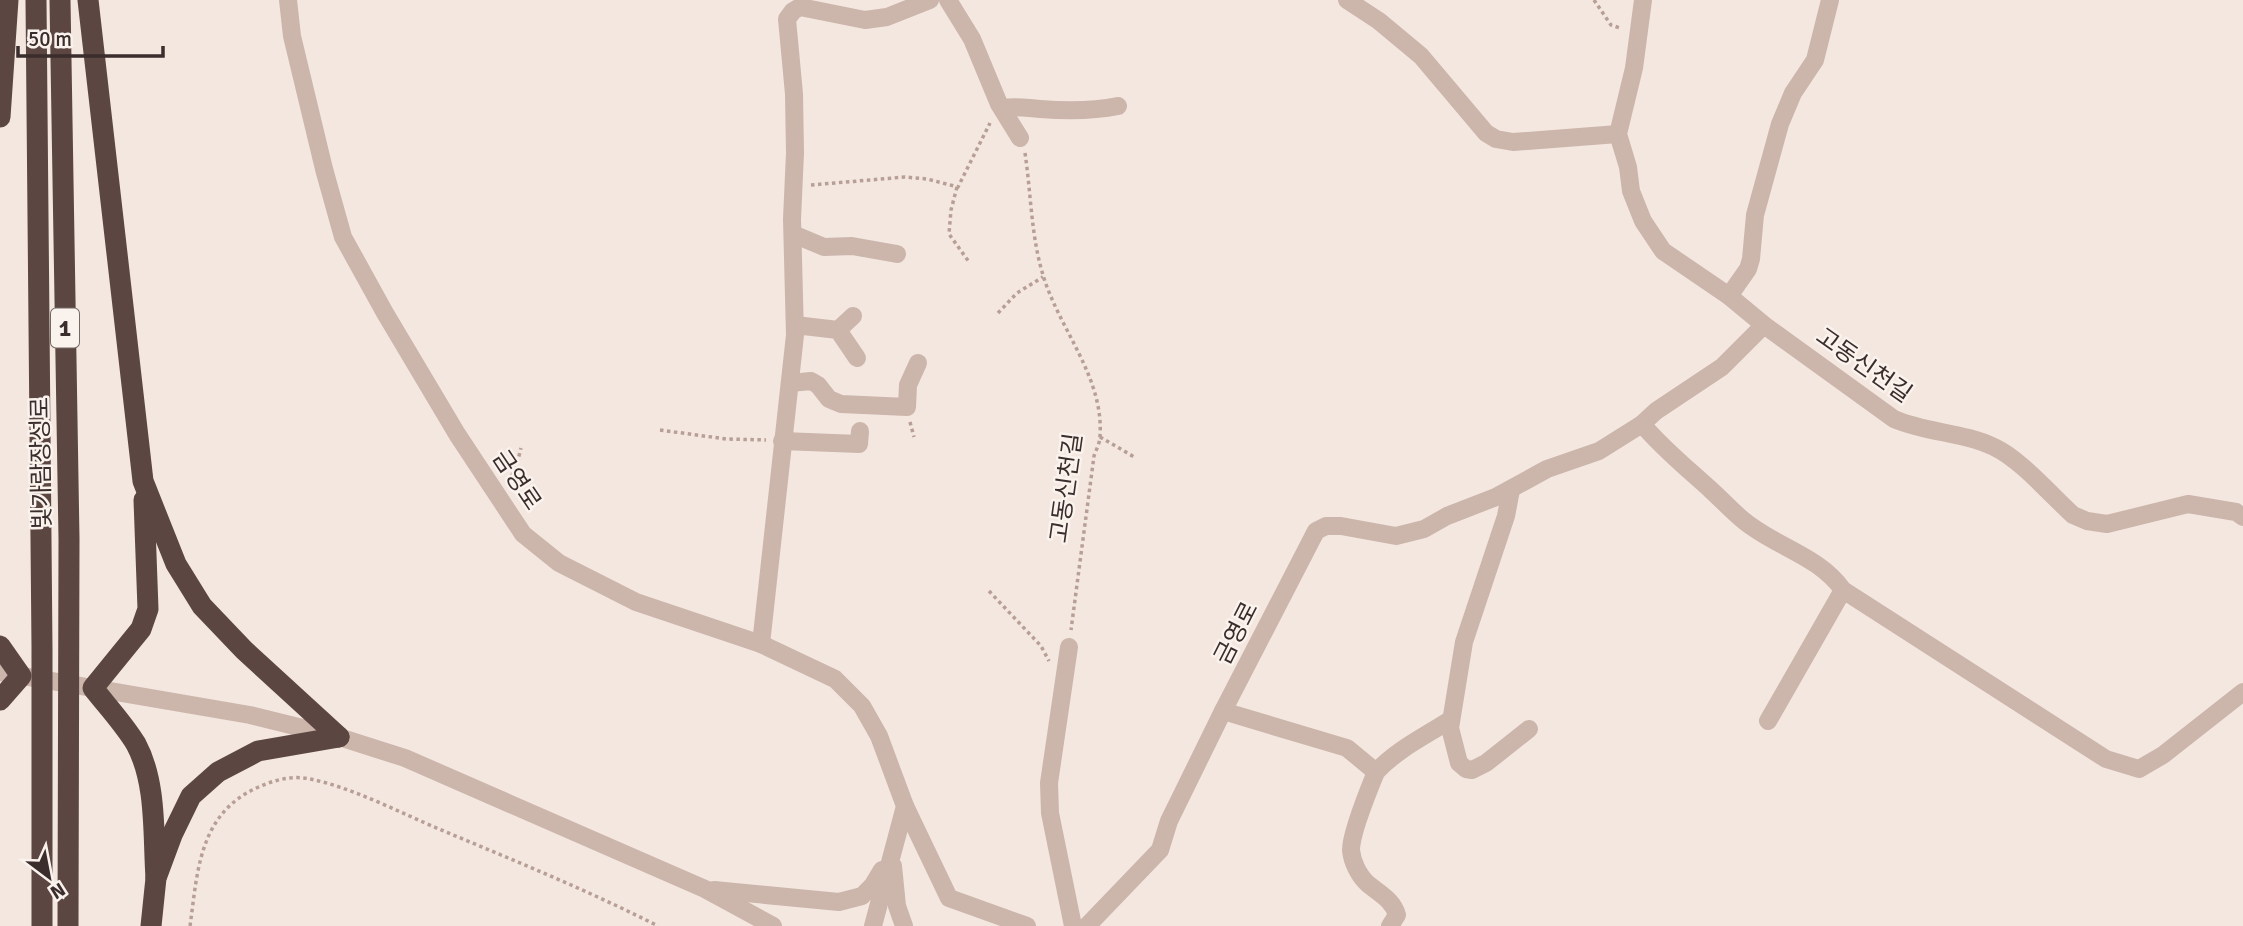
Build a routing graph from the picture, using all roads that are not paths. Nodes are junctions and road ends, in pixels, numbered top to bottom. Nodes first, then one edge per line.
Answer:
1 (8, 0) edge
2 (36, 0) edge
3 (60, 0) edge
4 (88, 0) edge
5 (288, 0) edge
6 (930, 0) edge
7 (948, 0) edge
8 (1347, 0) edge
9 (1643, 0) edge
10 (1830, 0) edge
11 (801, 4) edge
12 (1118, 106) dead end
13 (1002, 107) junction
14 (0, 117) edge
15 (1618, 134) junction
16 (1020, 138) road end
17 (793, 234) junction
18 (897, 254) dead end
19 (1729, 296) junction
20 (853, 316) dead end
21 (795, 325) junction
22 (1765, 325) junction
23 (838, 330) junction
24 (857, 358) dead end
25 (918, 363) dead end
26 (790, 383) junction
27 (1642, 424) junction
28 (860, 431) dead end
29 (782, 441) junction
30 (143, 481) junction
31 (1511, 490) junction
32 (2243, 517) edge
33 (1843, 590) junction
34 (761, 644) junction
35 (0, 646) edge
36 (1069, 647) road end
37 (0, 672) edge
38 (21, 676) junction
39 (93, 688) junction
40 (2243, 692) edge
41 (0, 700) edge
42 (1223, 711) junction
43 (1450, 720) junction
44 (1768, 721) dead end
45 (1529, 729) dead end
46 (339, 737) junction
47 (1376, 772) junction
48 (905, 806) junction
49 (892, 852) junction
50 (156, 878) junction
51 (705, 889) junction
52 (42, 926) edge
53 (68, 926) edge
54 (151, 926) edge
55 (773, 926) edge
56 (873, 926) edge
57 (904, 926) edge
58 (1027, 926) edge
59 (1073, 926) edge
60 (1087, 926) edge
61 (1390, 926) edge

1 - 14 highway
2 - 52 highway, 빛가람장성로 / 1
3 - 53 highway, 빛가람장성로 / 1
4 - 30 highway
5 - 34 street, 금영로
6 - 11 street
7 - 13 street
8 - 15 street
9 - 15 street, 고동신천길
10 - 19 street
11 - 17 street
12 - 13 street
13 - 16 street
15 - 19 street, 고동신천길
17 - 18 street
17 - 21 street
19 - 22 street, 고동신천길
20 - 23 street
21 - 23 street
21 - 26 street
22 - 27 street
22 - 32 street, 고동신천길
23 - 24 street
25 - 26 street
26 - 29 street
27 - 31 street
27 - 33 street
28 - 29 street
29 - 34 street
30 - 39 highway
30 - 46 highway
31 - 42 street, 금영로
31 - 43 street
33 - 40 street
33 - 44 street
34 - 48 street, 금영로
35 - 38 highway
36 - 59 street
37 - 38 street
38 - 39 street
38 - 41 highway
39 - 46 street
39 - 50 highway
42 - 47 street
42 - 60 street, 금영로
43 - 45 street
43 - 47 street
46 - 50 highway
46 - 51 street
47 - 61 street
48 - 49 street
48 - 58 street, 금영로
49 - 51 street
49 - 56 street
49 - 57 street
50 - 54 highway
51 - 55 street

